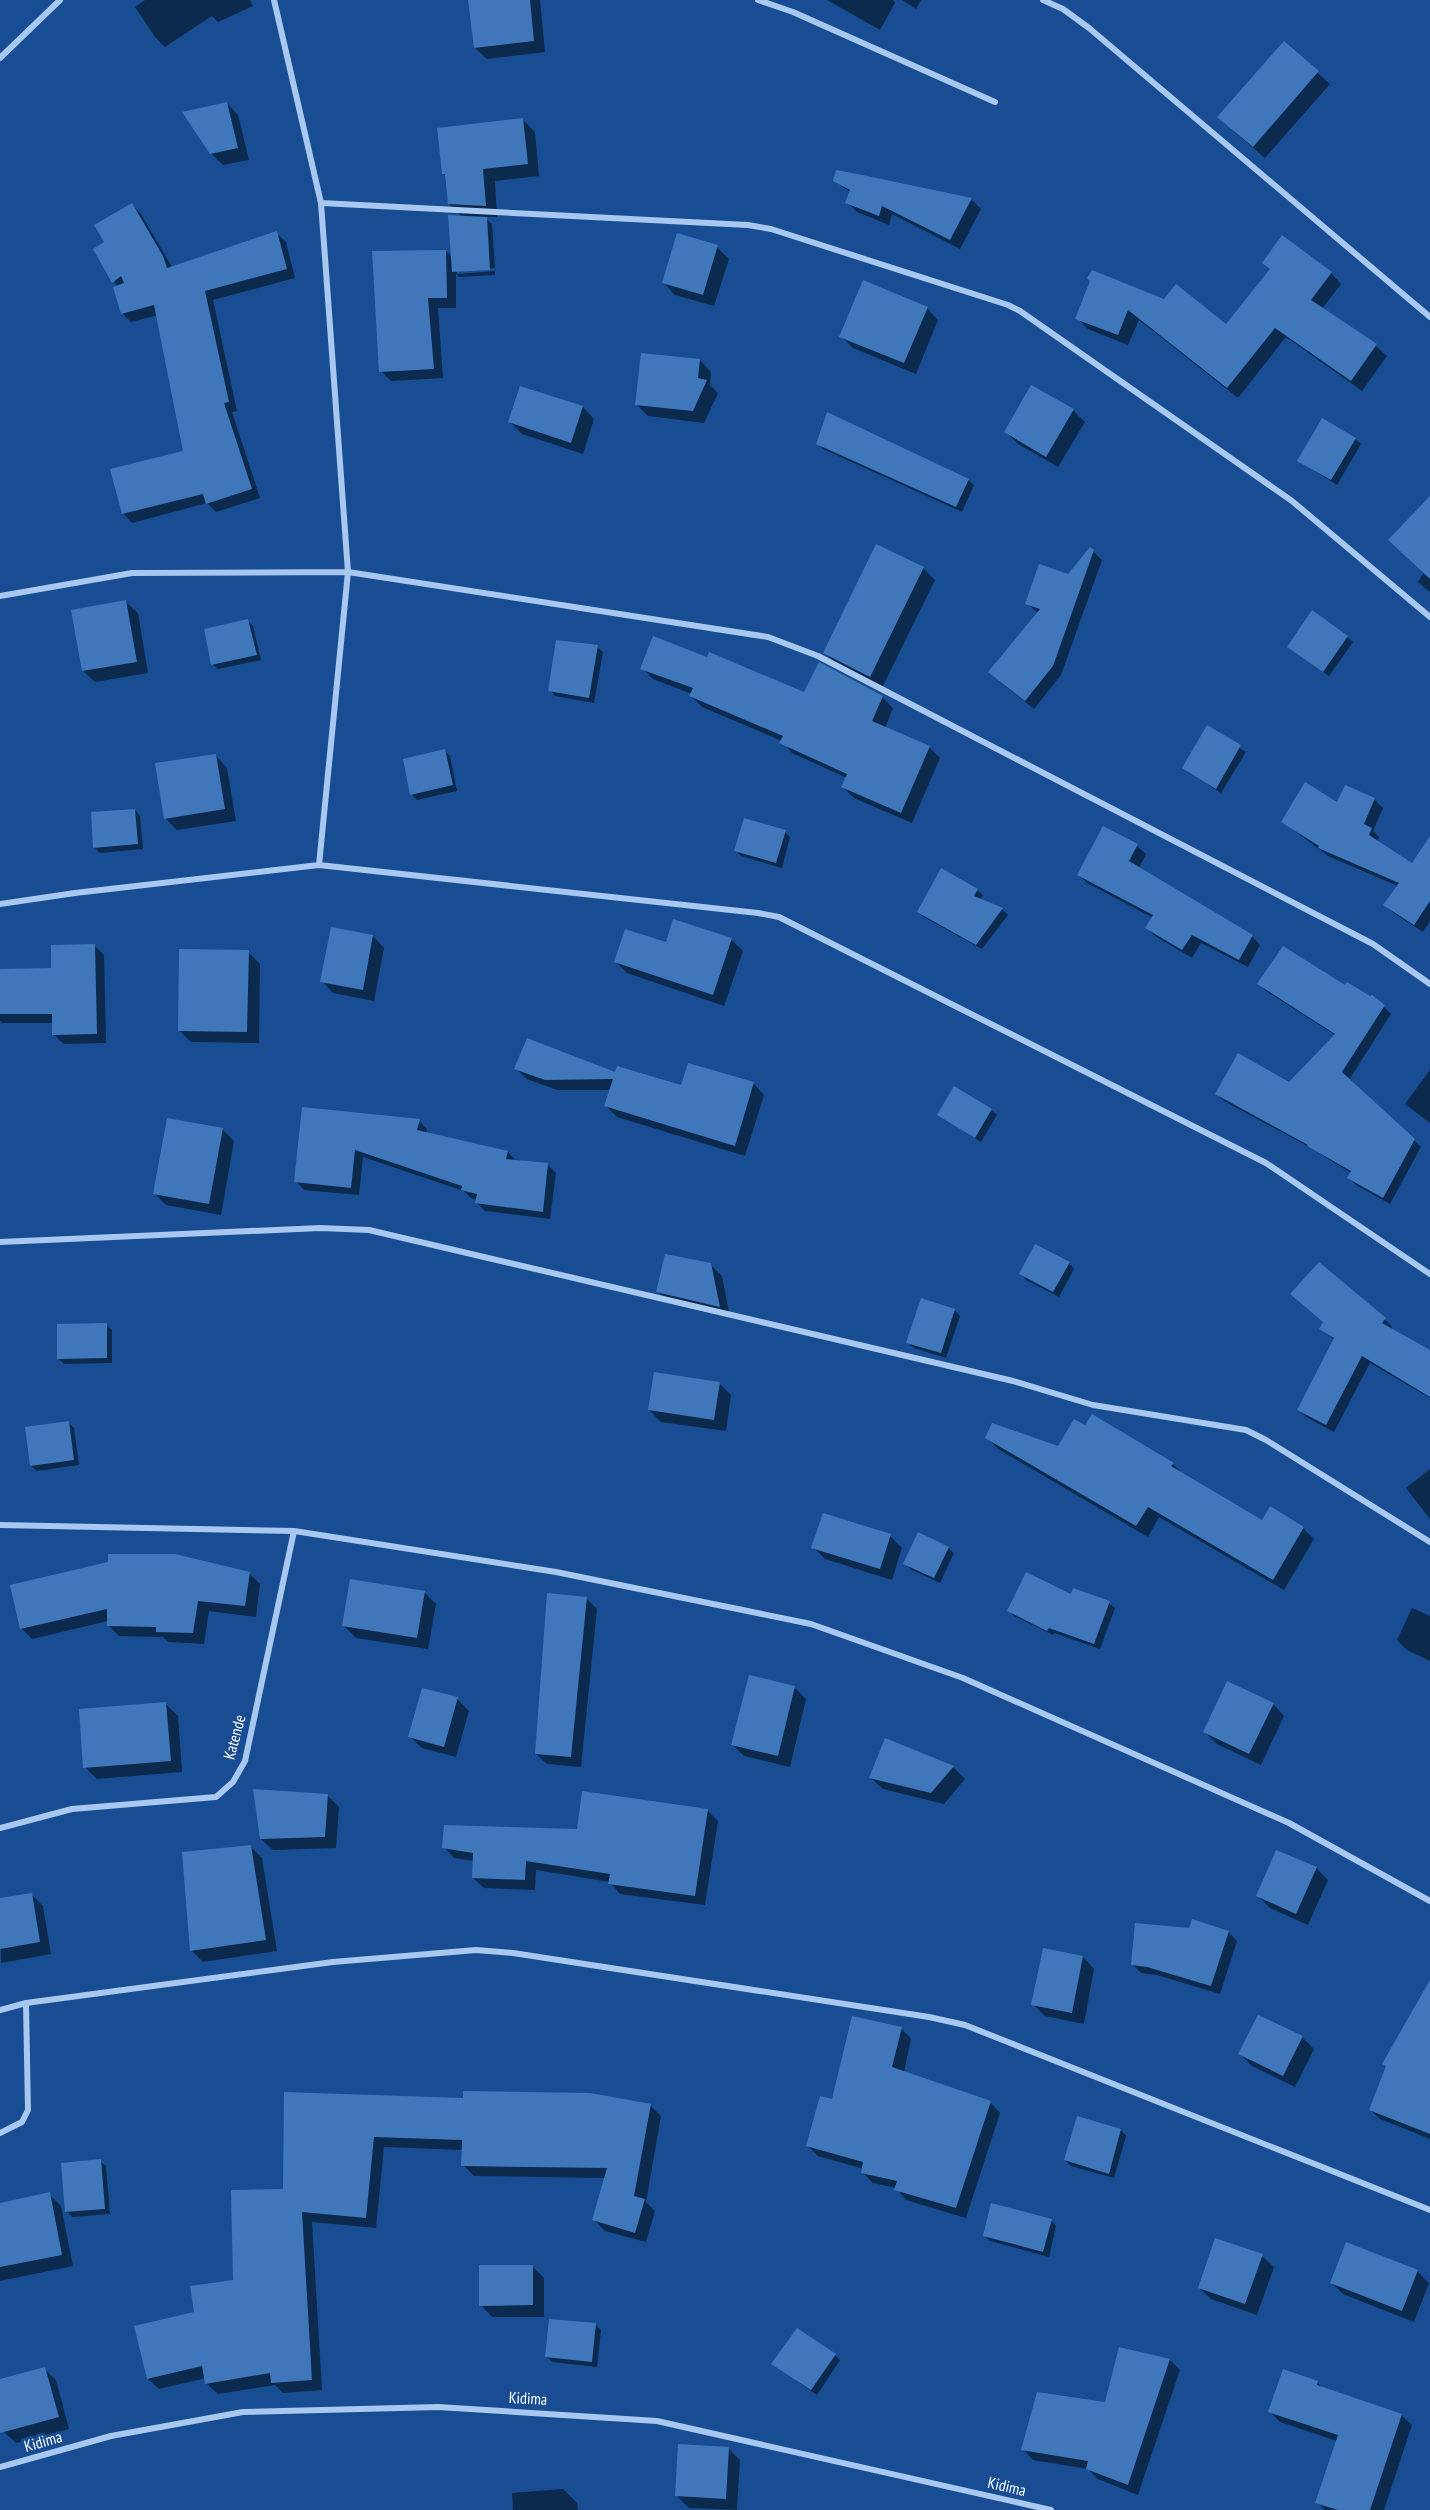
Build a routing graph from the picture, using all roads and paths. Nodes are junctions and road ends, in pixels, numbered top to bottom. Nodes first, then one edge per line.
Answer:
1 (60, 0) edge
2 (274, 0) edge
3 (758, 0) edge
4 (1043, 0) edge
5 (0, 58) edge
6 (995, 102) dead end
7 (321, 203) junction
8 (1430, 317) edge
9 (348, 572) junction
10 (0, 596) edge
11 (1430, 617) edge
12 (319, 866) junction
13 (0, 904) edge
14 (1430, 984) edge
15 (0, 1242) edge
16 (1430, 1274) edge
17 (0, 1525) edge
18 (294, 1531) junction
19 (1430, 1542) edge
20 (0, 1828) edge
21 (1430, 1901) edge
22 (26, 2003) junction
23 (0, 2010) edge
24 (0, 2133) edge
25 (1430, 2210) edge
26 (0, 2467) edge
27 (1051, 2510) edge

1 - 5 street
2 - 7 street
3 - 6 street
4 - 8 street
7 - 9 street
7 - 11 street
9 - 10 street
9 - 12 street
9 - 14 street
12 - 13 street
12 - 16 street
15 - 19 street
17 - 18 street
18 - 20 street, Katende
18 - 21 street
22 - 23 street
22 - 24 street
22 - 25 street
26 - 27 street, Kidima

